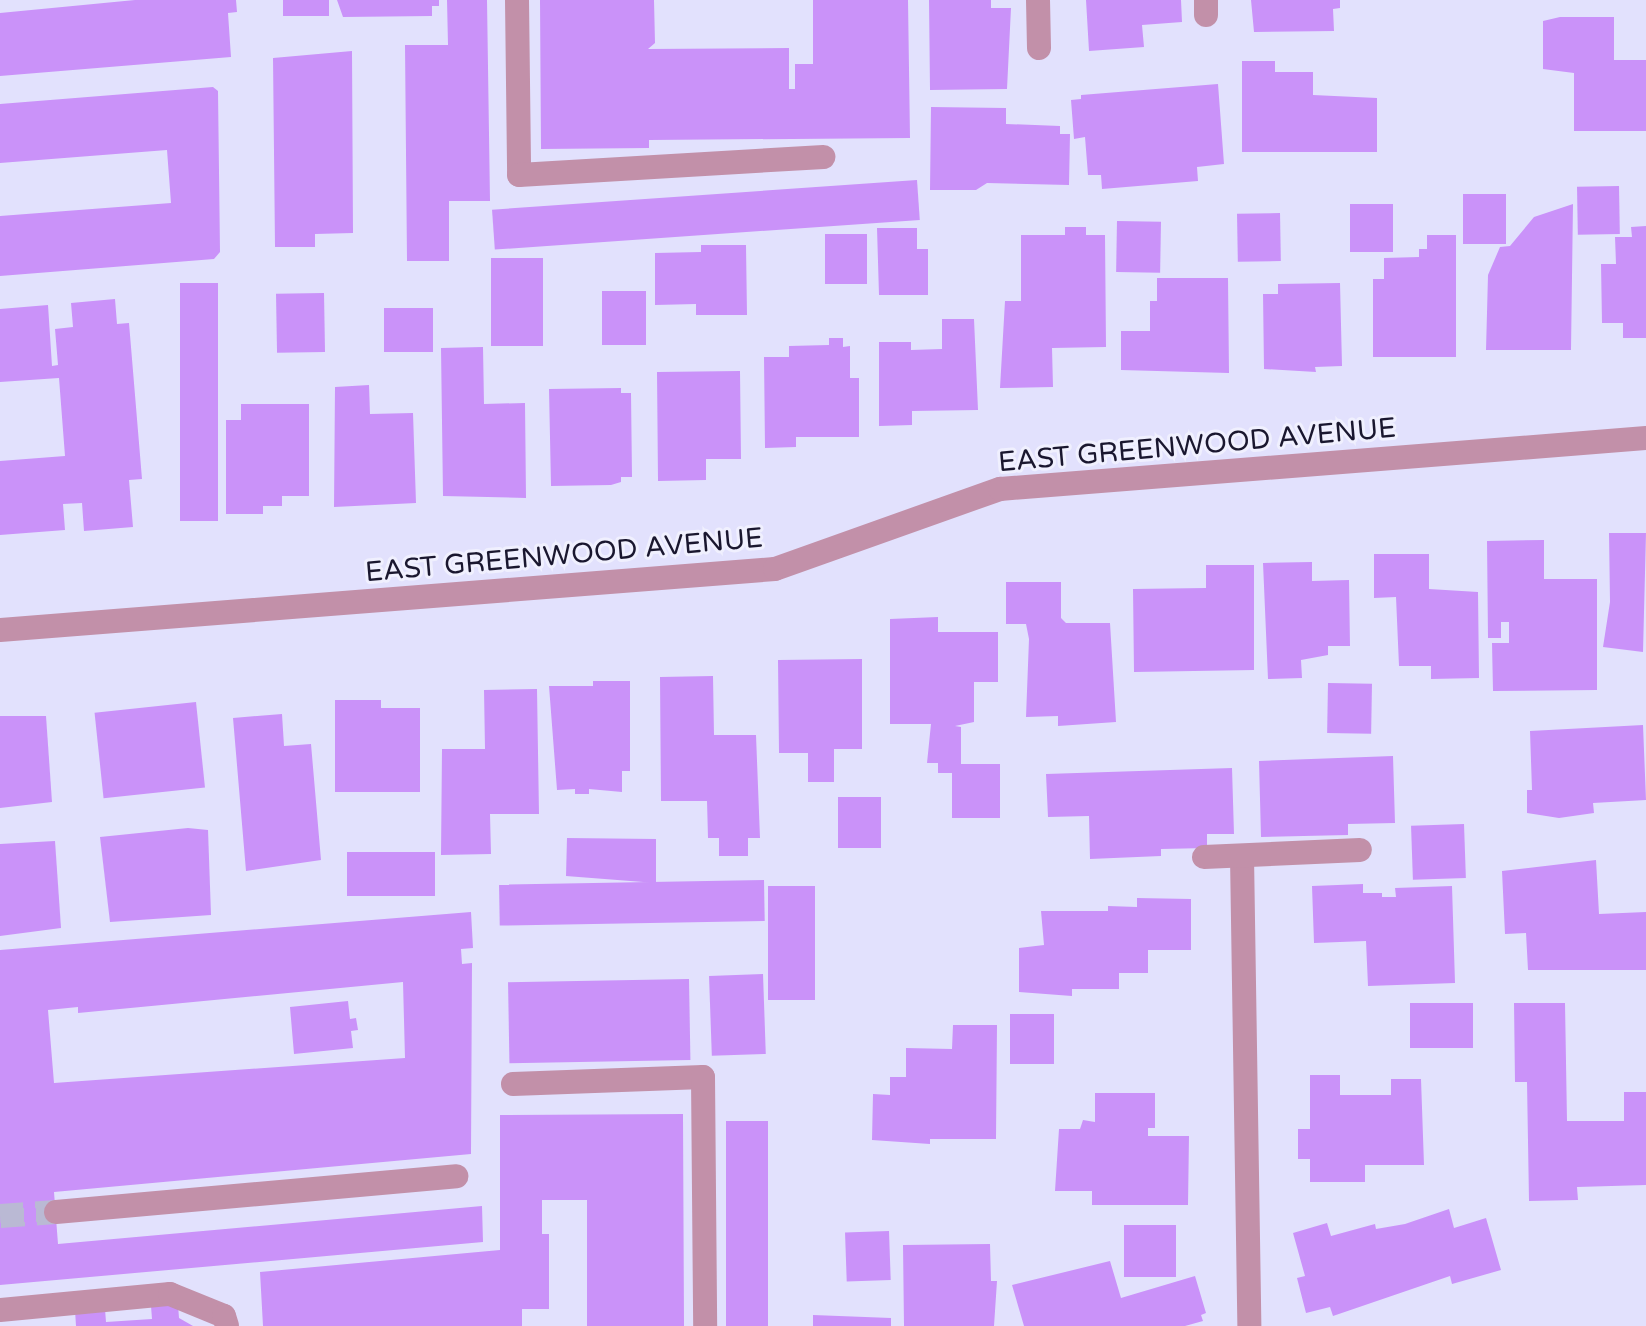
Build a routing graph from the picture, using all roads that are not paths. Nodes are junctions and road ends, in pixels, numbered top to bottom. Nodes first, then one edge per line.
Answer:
1 (517, 0) edge
2 (1038, 0) edge
3 (1039, 48) dead end
4 (823, 157) dead end
5 (1646, 438) edge
6 (0, 630) edge
7 (1360, 850) dead end
8 (1242, 856) junction
9 (1204, 857) dead end
10 (513, 1084) dead end
11 (456, 1176) dead end
12 (56, 1212) tunnel mouth
13 (0, 1310) edge
14 (227, 1326) edge
15 (705, 1326) edge
16 (1249, 1326) edge

1 - 4 street
2 - 3 street
5 - 6 street, EAST GREENWOOD AVENUE
7 - 8 street
8 - 9 street
8 - 16 street
10 - 15 street
11 - 12 street
13 - 14 street

